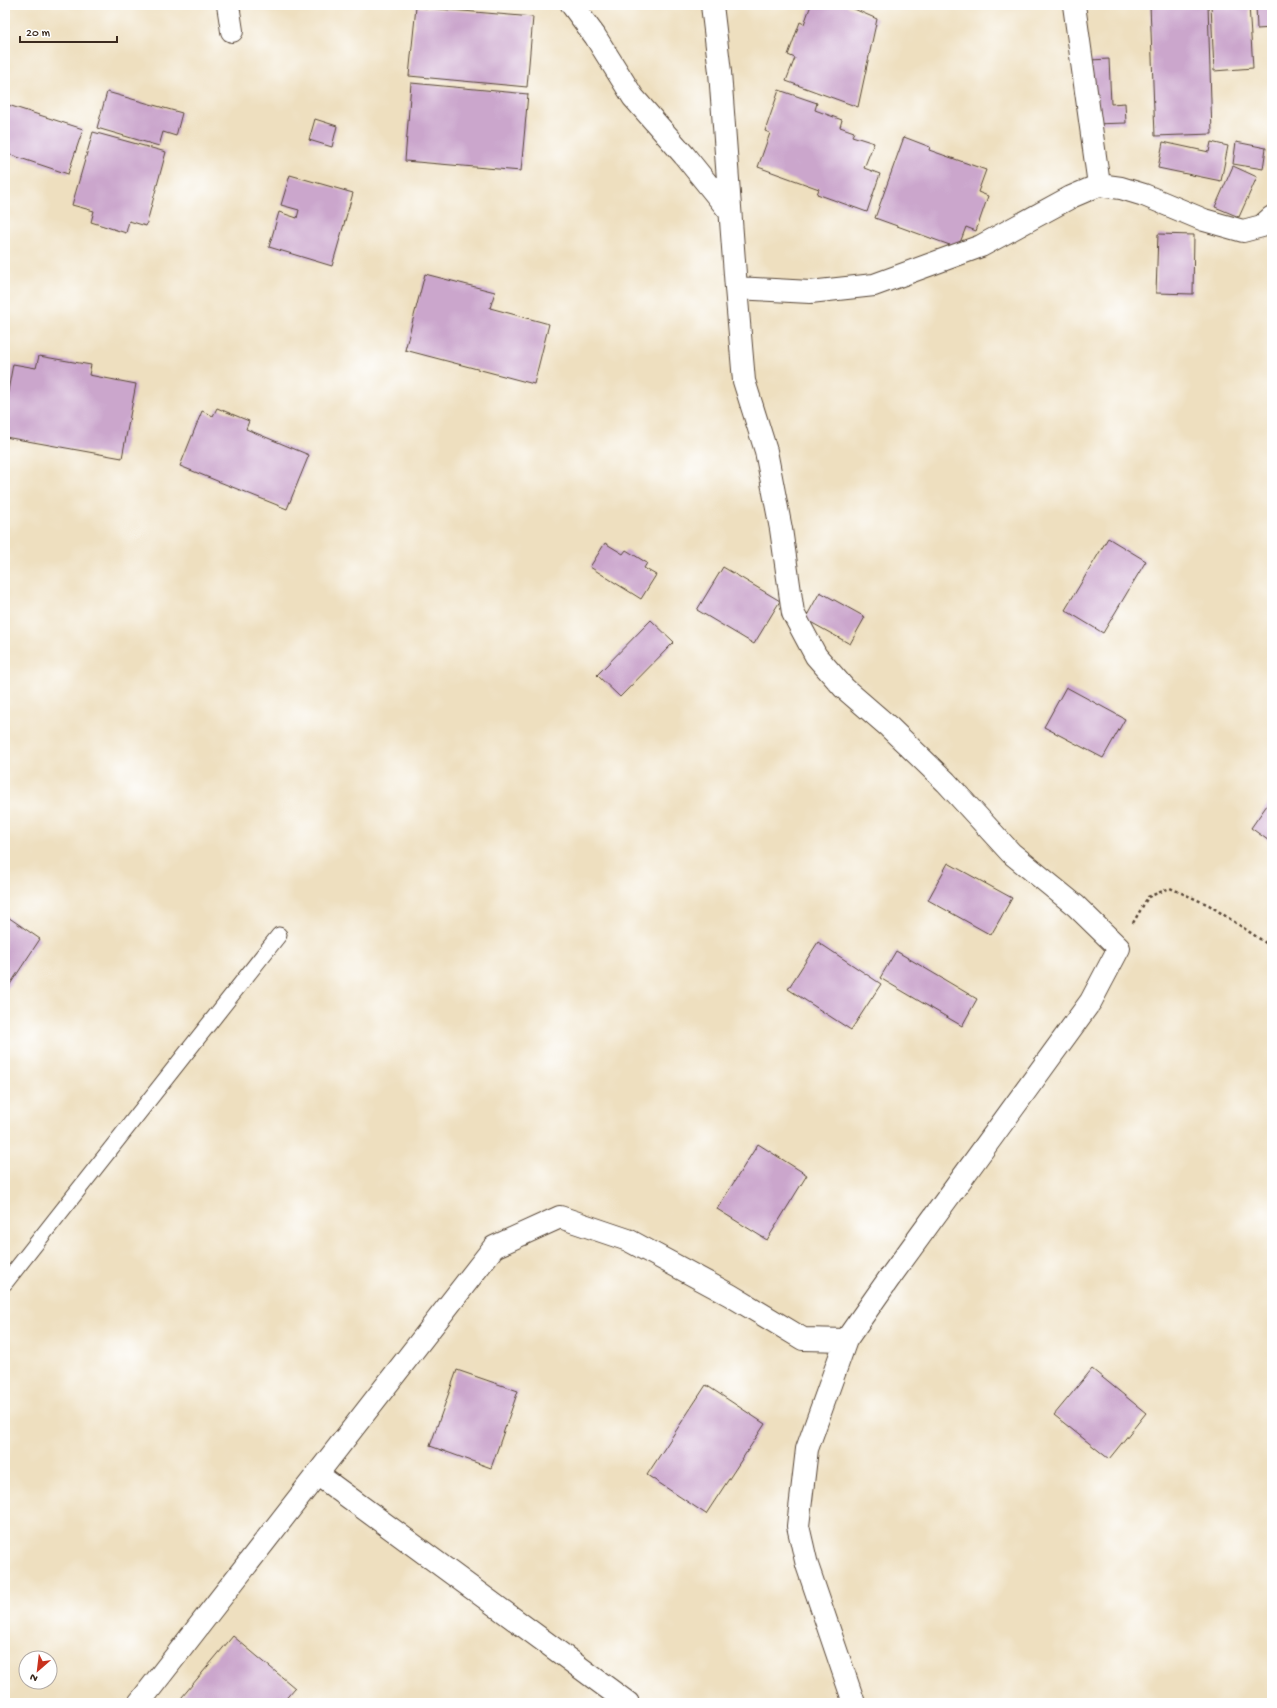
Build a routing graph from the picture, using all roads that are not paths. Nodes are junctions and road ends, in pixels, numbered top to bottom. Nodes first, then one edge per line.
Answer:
1 (228, 5) edge
2 (572, 5) edge
3 (712, 5) edge
4 (1074, 5) edge
5 (232, 31) dead end
6 (1099, 185) junction
7 (730, 212) junction
8 (1272, 217) edge
9 (736, 288) junction
10 (279, 935) dead end
11 (5, 1283) edge
12 (846, 1340) junction
13 (317, 1474) junction
14 (139, 1703) edge
15 (628, 1703) edge
16 (854, 1703) edge

1 - 5 street
2 - 7 street
3 - 7 street
4 - 6 street
6 - 8 street
6 - 9 street
7 - 9 street
9 - 12 street
10 - 11 lane
12 - 13 street
12 - 16 street
13 - 14 street
13 - 15 street

